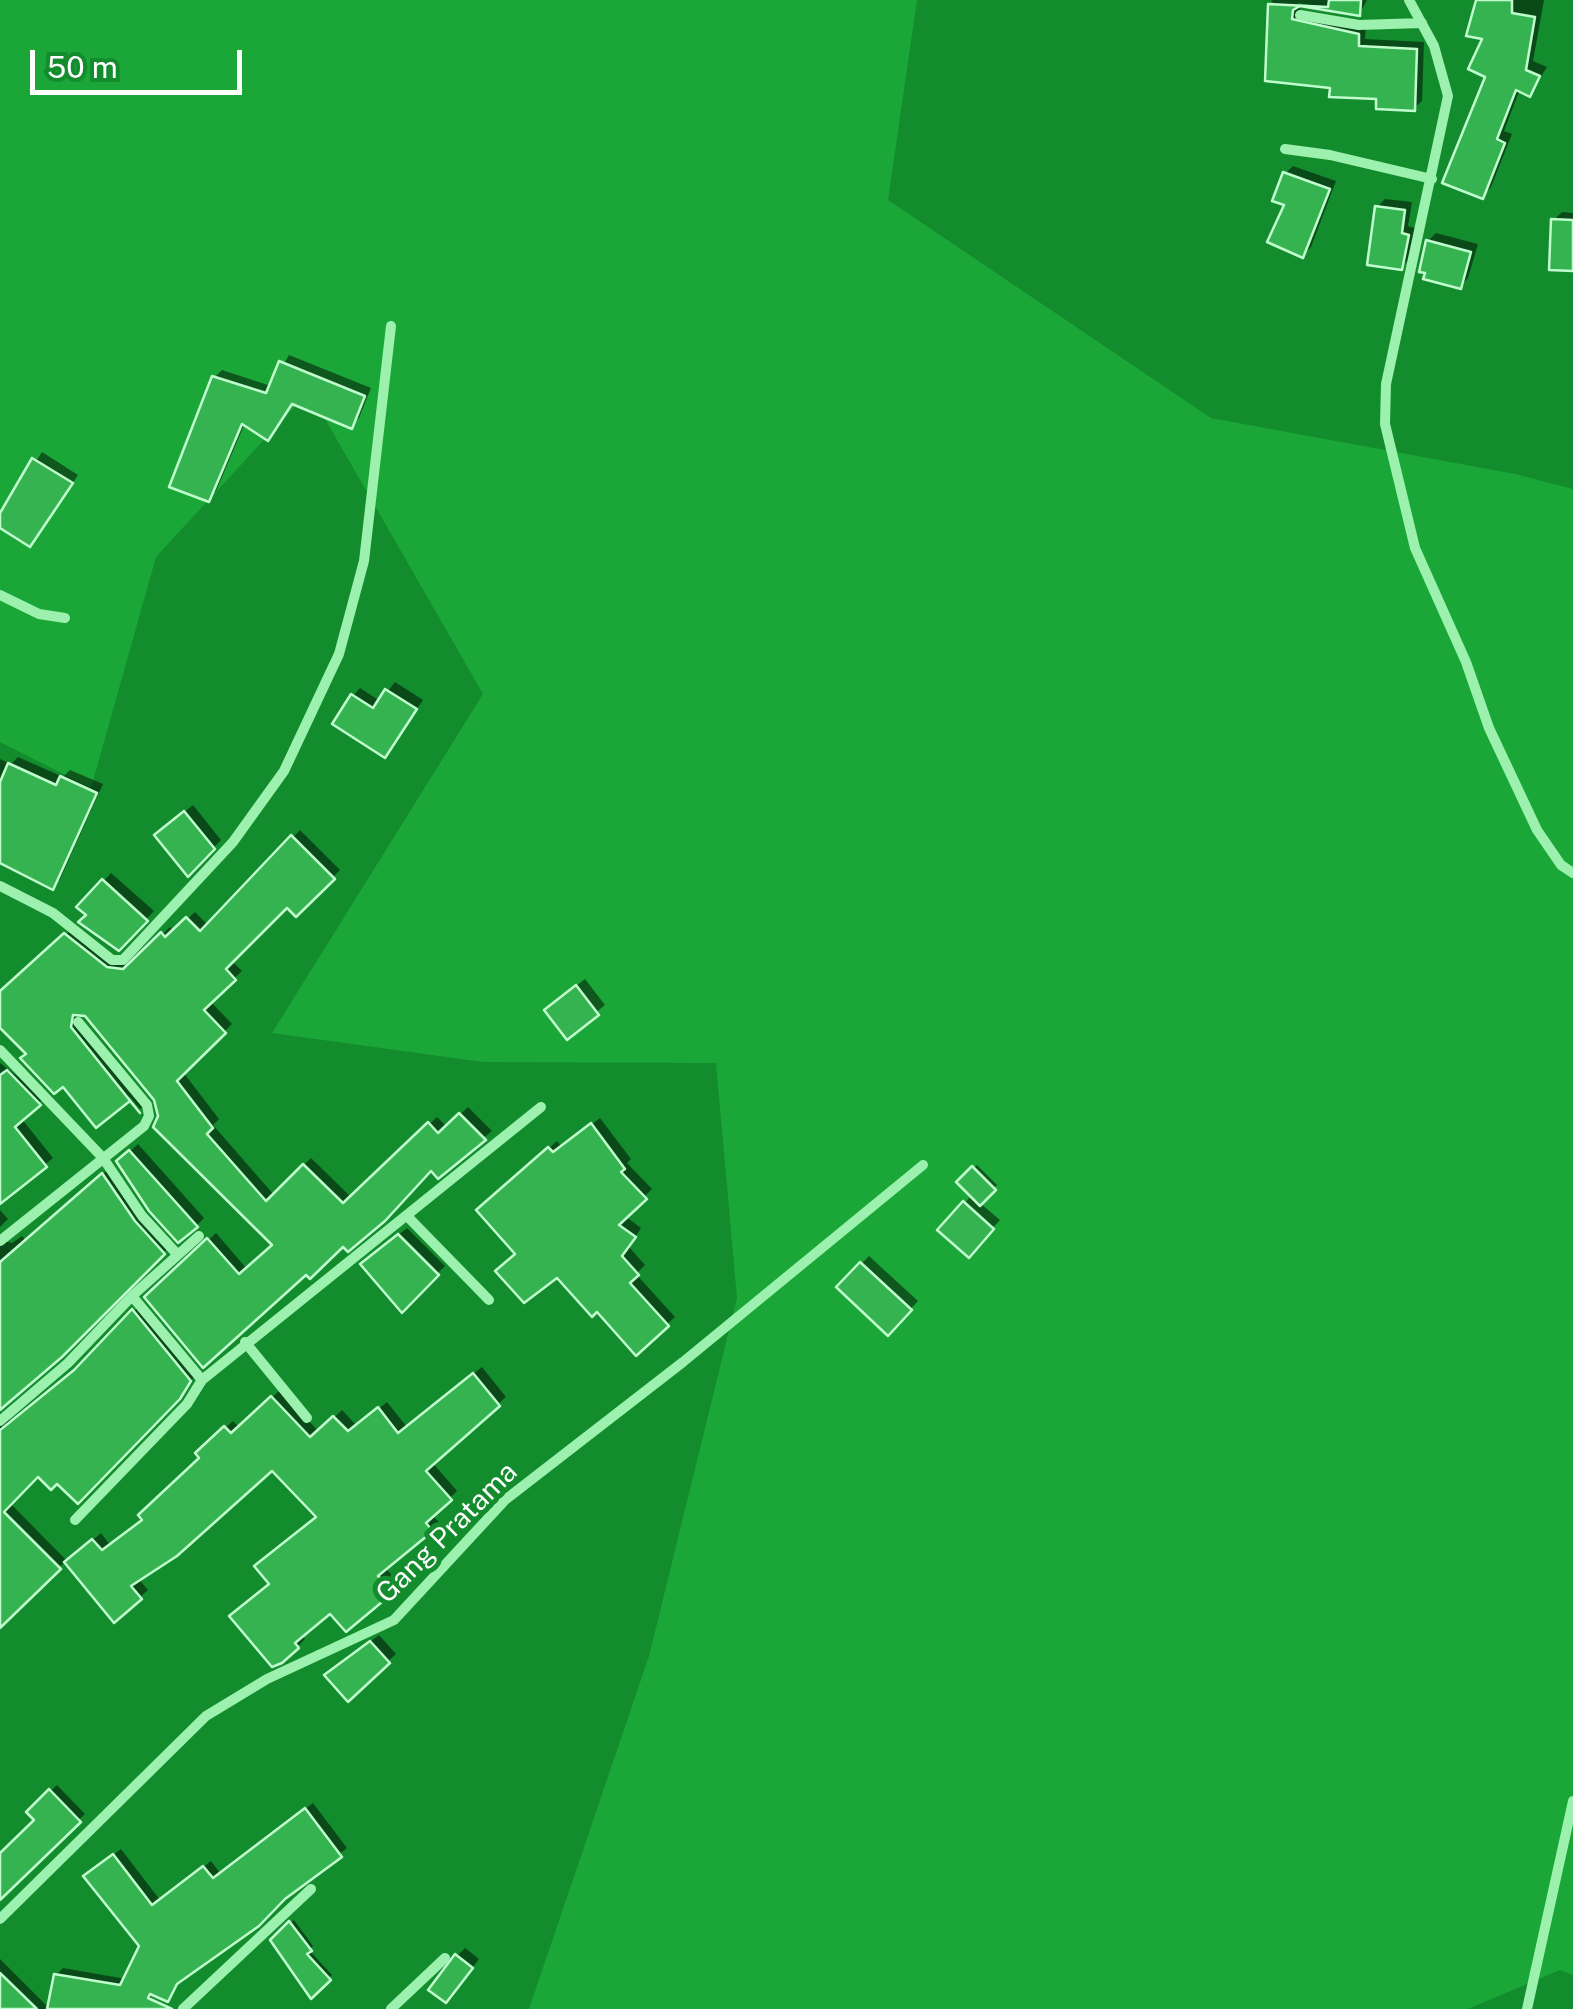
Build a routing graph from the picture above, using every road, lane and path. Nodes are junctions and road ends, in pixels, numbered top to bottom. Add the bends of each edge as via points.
1 (1409, 0) edge
2 (1300, 15) dead end
3 (1422, 23) junction
4 (1285, 149) dead end
5 (1432, 179) junction
6 (390, 326) dead end
7 (0, 596) edge
8 (66, 618) dead end
9 (1573, 873) edge
10 (0, 886) edge
11 (78, 1022) dead end
12 (0, 1050) edge
13 (541, 1106) dead end
14 (103, 1158) junction
15 (923, 1165) dead end
16 (408, 1217) junction
17 (200, 1236) dead end
18 (0, 1241) edge
19 (177, 1254) junction
20 (132, 1296) junction
21 (490, 1300) dead end
22 (245, 1342) junction
23 (202, 1380) junction
24 (307, 1418) dead end
25 (0, 1421) edge
26 (75, 1520) dead end
27 (1573, 1801) edge
28 (311, 1889) dead end
29 (0, 1919) edge
30 (445, 1958) dead end
31 (183, 2009) edge
32 (392, 2009) edge
33 (1527, 2009) edge

1 - 3 street
2 - 3 street via 1359,24
3 - 5 street via 1448,96
4 - 5 street
5 - 9 street via 1386,384 1385,424 1416,548 1489,728 1537,830
6 - 10 street via 364,561 339,654 284,771 234,842 123,960 112,960 53,913
7 - 8 street via 38,614
11 - 14 street via 147,1105 144,1126
12 - 14 street
13 - 16 street
14 - 18 street
14 - 19 street
15 - 29 street, Gang Pratama via 505,1500 394,1620 266,1678 206,1716
16 - 21 street
16 - 22 street
17 - 19 street
19 - 20 street
20 - 23 street
20 - 25 street
22 - 23 street
22 - 24 street
23 - 26 street via 187,1404
27 - 33 street
28 - 31 street
30 - 32 street

